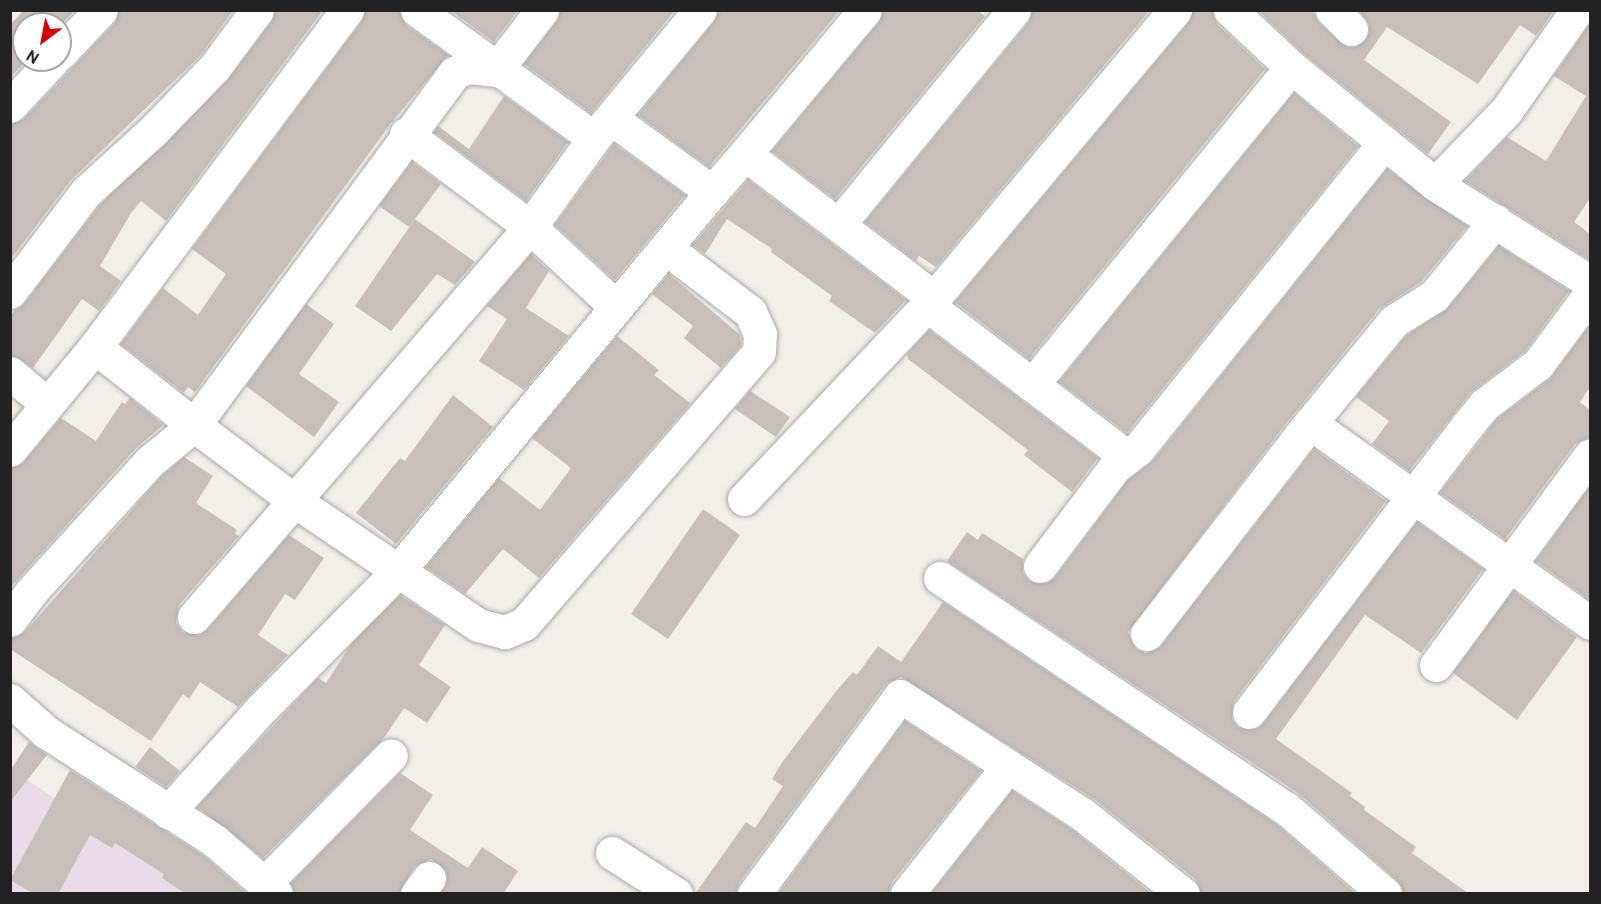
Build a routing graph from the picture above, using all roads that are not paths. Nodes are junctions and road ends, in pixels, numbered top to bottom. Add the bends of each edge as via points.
1 (101, 10) edge
2 (257, 10) edge
3 (347, 10) edge
4 (417, 10) edge
5 (542, 10) edge
6 (700, 10) edge
7 (865, 10) edge
8 (1014, 10) edge
9 (1176, 10) edge
10 (1230, 10) edge
11 (1577, 10) edge
12 (72, 40) edge
13 (1291, 67) junction
14 (496, 70) junction
15 (42, 72) edge
16 (10, 106) edge
17 (603, 129) junction
18 (406, 134) junction
19 (1384, 143) junction
20 (745, 154) junction
21 (1435, 184) junction
22 (712, 192) junction
23 (1495, 221) junction
24 (839, 224) junction
25 (530, 227) junction
26 (666, 248) junction
27 (1590, 282) edge
28 (10, 292) edge
29 (1590, 294) edge
30 (931, 302) junction
31 (616, 307) junction
32 (95, 347) junction
33 (10, 373) edge
34 (1032, 385) junction
35 (45, 403) junction
36 (1310, 423) junction
37 (194, 425) junction
38 (10, 450) edge
39 (1590, 455) edge
40 (1127, 457) junction
41 (1413, 497) junction
42 (744, 499) dead end
43 (295, 501) junction
44 (1508, 564) junction
45 (1040, 566) dead end
46 (399, 570) junction
47 (940, 578) dead end
48 (194, 617) dead end
49 (10, 620) edge
50 (1590, 623) edge
51 (1147, 634) dead end
52 (1436, 665) dead end
53 (10, 700) edge
54 (1249, 712) dead end
55 (391, 755) dead end
56 (1008, 766) junction
57 (168, 812) junction
58 (612, 854) dead end
59 (269, 889) edge
60 (914, 891) edge
61 (676, 894) edge
62 (754, 894) edge
63 (1183, 894) edge
64 (1385, 894) edge

1 - 12 street
2 - 28 street via 214,68 86,192
3 - 32 street
4 - 14 street
5 - 14 street
6 - 17 street
7 - 20 street
8 - 24 street
9 - 30 street
10 - 13 street
11 - 21 street via 1506,111
13 - 19 street
13 - 34 street
14 - 17 street
14 - 18 street via 468,67 454,74
15 - 16 street
17 - 22 street
17 - 25 street
18 - 25 street
18 - 37 street
19 - 21 street
19 - 40 street via 1138,449
20 - 22 street
20 - 24 street
21 - 23 street
22 - 26 street
23 - 27 street
23 - 36 street via 1434,296 1394,321
24 - 30 street
25 - 31 street
25 - 43 street
26 - 31 street
26 - 46 street via 750,312 760,334 759,352 752,363 524,624 506,632 489,630
29 - 41 street via 1538,364 1484,405
30 - 34 street
30 - 42 street
31 - 46 street
32 - 35 street
32 - 37 street
33 - 35 street
34 - 40 street
35 - 38 street
36 - 41 street
36 - 51 street
37 - 43 street
37 - 49 street via 149,462
39 - 44 street
40 - 45 street via 1115,467
41 - 44 street
41 - 54 street
43 - 46 street
43 - 48 street
44 - 50 street
44 - 52 street
46 - 57 street via 262,708
47 - 64 street via 1287,809
53 - 57 street via 46,732
55 - 59 street
56 - 60 street
56 - 62 street via 900,696
56 - 63 street via 1082,814
57 - 59 street via 215,841
58 - 61 street

